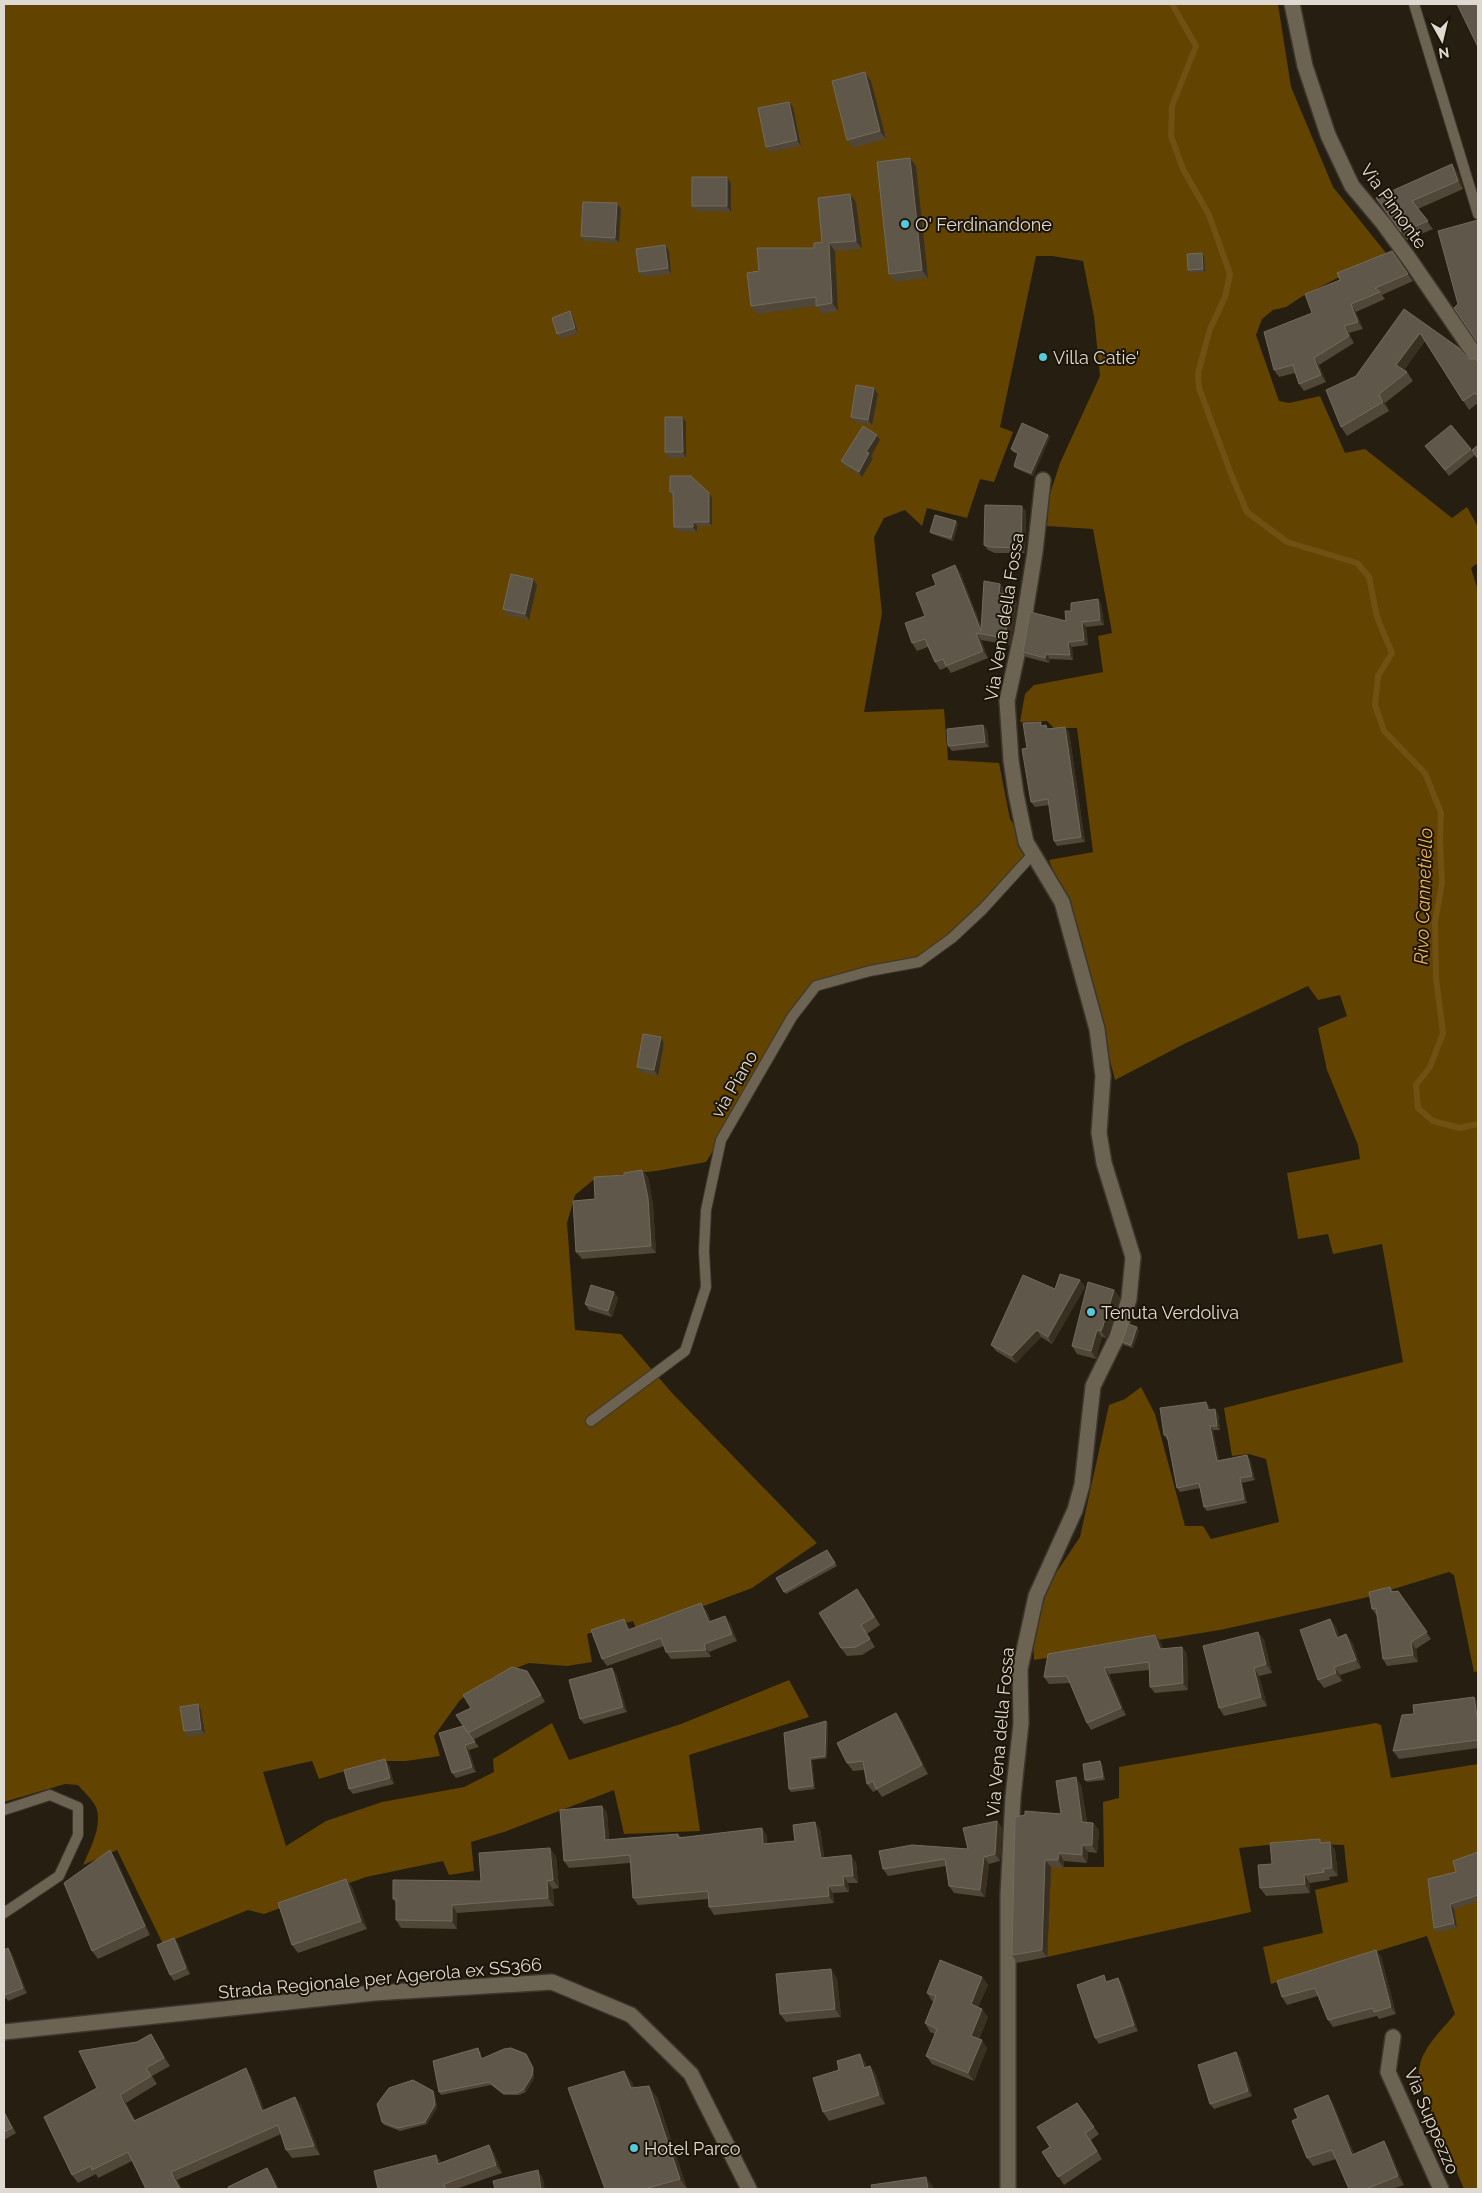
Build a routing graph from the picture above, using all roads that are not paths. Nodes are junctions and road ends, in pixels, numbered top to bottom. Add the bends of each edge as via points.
1 (1292, 4) edge
2 (1414, 4) edge
3 (1478, 214) edge
4 (1478, 359) edge
5 (1043, 480) dead end
6 (1033, 854) junction
7 (591, 1421) dead end
8 (4, 1810) edge
9 (4, 1914) edge
10 (4, 2032) edge
11 (1393, 2037) dead end
12 (749, 2189) edge
13 (1008, 2189) edge
14 (1441, 2189) edge

1 - 4 street, Via Pimonte via 1305,66 1328,135 1352,186 1394,237
2 - 3 lane
5 - 6 street, Via Vena della Fossa via 1022,632 1006,701 1016,794 1026,842
6 - 7 lane, via Piano via 983,909 952,938 919,962 816,986 792,1017 721,1140 706,1210 706,1287 685,1351
6 - 13 street, Via Vena della Fossa via 1062,902 1097,1030 1103,1076 1099,1133 1104,1163 1133,1256 1129,1299 1117,1336 1093,1386 1082,1485 1075,1510 1036,1596 1020,1669 1021,1723 1008,1895
8 - 9 lane via 50,1795 78,1807 78,1835 59,1876
10 - 12 street, Strada Regionale per Agerola ex SS366 via 374,1993 552,1982 631,2015 691,2074
11 - 14 street, Via Suppezzo via 1388,2072

